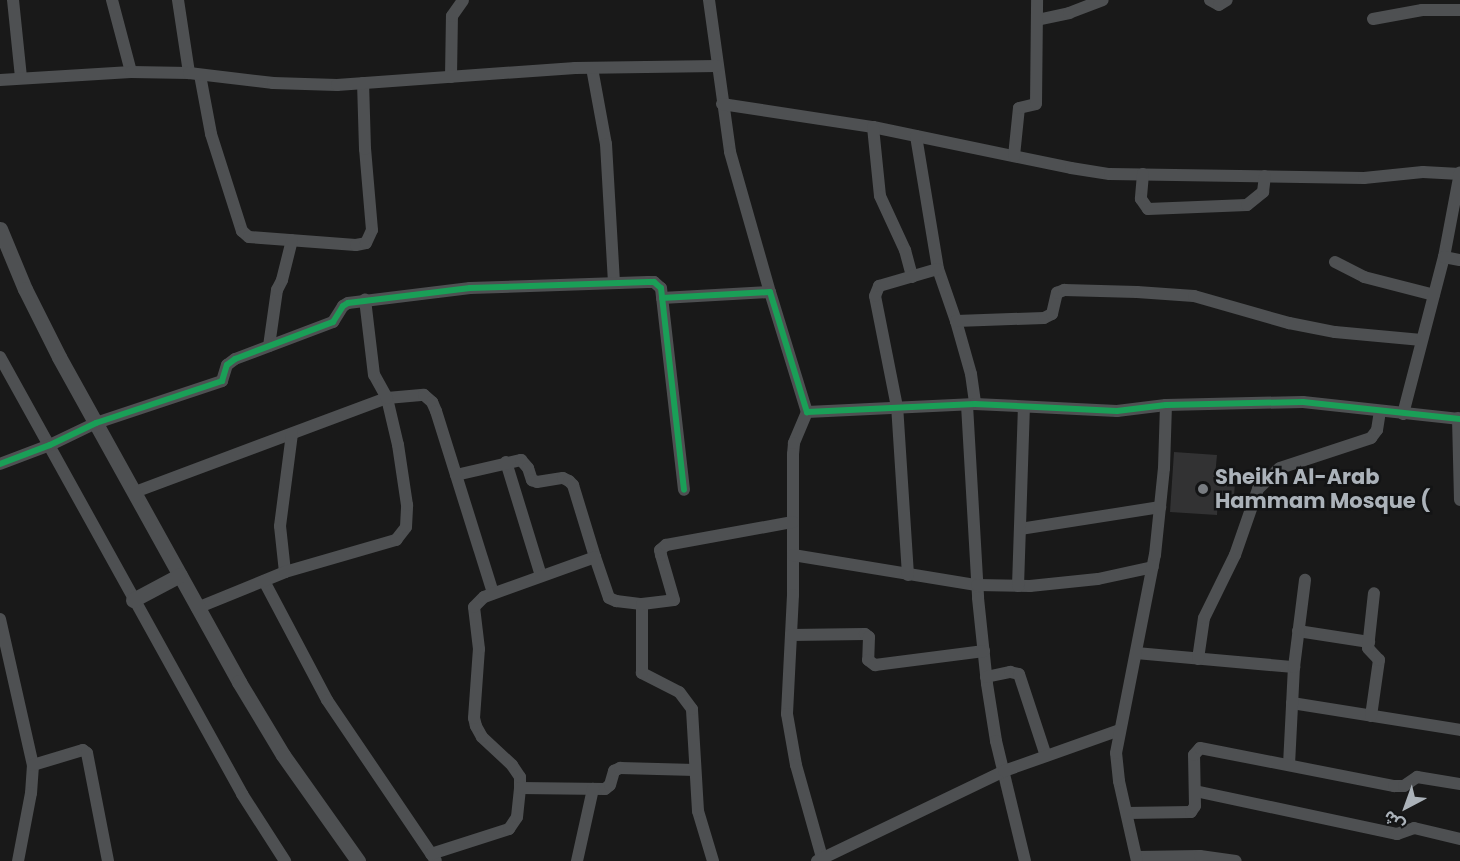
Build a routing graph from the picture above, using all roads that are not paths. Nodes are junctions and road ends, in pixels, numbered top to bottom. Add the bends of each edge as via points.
1 (13, 0) edge
2 (21, 0) edge
3 (112, 0) edge
4 (178, 0) edge
5 (463, 0) edge
6 (709, 0) edge
7 (1038, 0) edge
8 (1069, 0) edge
9 (1103, 0) edge
10 (1210, 0) edge
11 (1227, 0) edge
12 (1460, 10) edge
13 (1069, 13) junction
14 (17, 16) junction
15 (1373, 19) dead end
16 (1037, 20) junction
17 (717, 66) junction
18 (592, 68) junction
19 (131, 72) junction
20 (195, 74) junction
21 (451, 77) junction
22 (21, 78) junction
23 (0, 80) edge
24 (363, 83) junction
25 (722, 104) junction
26 (873, 127) junction
27 (916, 136) junction
28 (1014, 156) junction
29 (1460, 173) edge
30 (1143, 174) junction
31 (1265, 176) junction
32 (0, 229) edge
33 (292, 240) junction
34 (1444, 257) junction
35 (1460, 260) edge
36 (1335, 262) dead end
37 (938, 269) junction
38 (912, 277) junction
39 (614, 283) junction
40 (770, 292) junction
41 (1434, 295) junction
42 (662, 298) junction
43 (365, 300) junction
44 (957, 321) junction
45 (1422, 340) junction
46 (269, 346) junction
47 (0, 357) edge
48 (387, 398) junction
49 (971, 405) junction
50 (1166, 405) junction
51 (897, 407) junction
52 (1024, 408) junction
53 (1380, 411) junction
54 (807, 412) junction
55 (1403, 414) junction
56 (1459, 418) edge
57 (96, 423) junction
58 (292, 434) junction
59 (50, 445) junction
60 (506, 462) junction
61 (0, 464) edge
62 (456, 475) junction
63 (684, 490) dead end
64 (135, 492) junction
65 (1460, 500) edge
66 (1160, 507) junction
67 (793, 522) junction
68 (1020, 529) junction
69 (793, 555) junction
70 (595, 557) junction
71 (1152, 567) junction
72 (285, 572) junction
73 (180, 575) junction
74 (908, 575) junction
75 (541, 576) junction
76 (264, 580) junction
77 (1305, 580) dead end
78 (977, 585) junction
79 (1018, 586) junction
80 (1374, 592) dead end
81 (493, 593) junction
82 (133, 600) junction
83 (642, 604) junction
84 (197, 608) junction
85 (0, 619) edge
86 (1298, 631) junction
87 (791, 635) junction
88 (1369, 642) junction
89 (984, 651) junction
90 (1136, 653) junction
91 (1198, 659) junction
92 (1293, 667) junction
93 (986, 677) junction
94 (1292, 704) junction
95 (1371, 716) junction
96 (1119, 730) junction
97 (1460, 730) edge
98 (1046, 756) junction
99 (33, 765) junction
100 (1289, 765) junction
101 (695, 770) junction
102 (1004, 771) junction
103 (1460, 784) edge
104 (520, 788) junction
105 (593, 789) junction
106 (1195, 791) junction
107 (1127, 813) junction
108 (1460, 838) edge
109 (434, 857) edge
110 (1137, 859) edge
111 (821, 860) edge
112 (18, 861) edge
113 (108, 861) edge
114 (285, 861) edge
115 (357, 861) edge
116 (577, 861) edge
117 (713, 861) edge
118 (1025, 861) edge
119 (1236, 861) edge

1 - 14 street
2 - 14 street
3 - 19 street
4 - 20 street
5 - 21 street via 452,16
6 - 17 street
7 - 16 street
8 - 13 street
9 - 13 street
10 - 11 street via 1219,5
12 - 15 street via 1422,10
13 - 16 street
14 - 22 street
16 - 28 street via 1036,104 1019,108
17 - 18 street
17 - 25 street
18 - 21 street
18 - 39 street via 606,144
19 - 20 street
19 - 22 street
20 - 24 street via 308,85
20 - 33 street via 242,231 249,237
21 - 24 street
22 - 23 street
24 - 33 street via 372,230 369,240 356,245
25 - 26 street
25 - 40 street via 730,152
26 - 27 street
26 - 38 street via 880,196 905,250
27 - 28 street
27 - 37 street
28 - 30 street via 1110,174
29 - 31 street via 1364,178
29 - 34 street
30 - 31 street
30 - 31 street via 1141,199 1148,210 1247,205 1263,192
32 - 57 street via 25,289
33 - 46 street via 277,290
34 - 35 street
34 - 41 street
36 - 41 street via 1364,277
37 - 38 street
37 - 44 street
38 - 51 street via 879,286 874,296
39 - 42 street via 654,282 661,288
39 - 43 street via 470,288
40 - 42 street
40 - 54 street
41 - 45 street
42 - 63 street
43 - 46 street via 343,306 333,322
43 - 48 street via 374,375
44 - 45 street via 1044,318 1052,314 1057,293 1064,290 1137,292 1194,296 1335,332
44 - 49 street via 972,374
45 - 55 street
46 - 57 street via 235,359 227,366 222,381
47 - 59 street
48 - 58 street
48 - 62 street via 428,396
48 - 72 street via 407,505 406,527 396,540
49 - 51 street
49 - 52 street
49 - 78 street
50 - 52 street via 1117,411
50 - 53 street via 1303,402
50 - 66 street
51 - 54 street
51 - 74 street
52 - 68 street
53 - 55 street
53 - 91 street via 1377,430 1371,438 1280,468 1258,489 1235,555 1204,618
54 - 67 street via 794,443
55 - 56 street
56 - 65 street
57 - 59 street
57 - 64 street
58 - 64 street
58 - 72 street via 280,526
59 - 61 street
59 - 82 street
60 - 62 street
60 - 70 street via 521,460 537,482 563,478 573,485
60 - 75 street
62 - 81 street
64 - 73 street
66 - 68 street
66 - 71 street
67 - 69 street
67 - 83 street via 666,545 660,550 674,600
68 - 79 street
69 - 74 street
69 - 87 street
70 - 75 street
70 - 83 street via 609,598
71 - 79 street via 1098,579
71 - 90 street
72 - 76 street
73 - 82 street
73 - 84 street
74 - 78 street
75 - 81 street
76 - 84 street
76 - 109 street via 327,700
77 - 86 street
78 - 79 street
78 - 89 street
80 - 88 street
81 - 104 street via 472,611 479,649 474,718 482,737 520,777
82 - 114 street via 242,794
83 - 101 street via 642,673 679,692 692,708
84 - 115 street via 283,755
85 - 99 street
86 - 88 street
86 - 92 street
87 - 89 street via 865,634 869,637 868,660 875,665
87 - 111 street via 787,714
88 - 95 street via 1369,651 1379,660
89 - 93 street
90 - 91 street
90 - 96 street
91 - 92 street
92 - 94 street
93 - 98 street via 1019,674
93 - 102 street
94 - 95 street
94 - 100 street
95 - 97 street
96 - 98 street
96 - 107 street via 1116,753
98 - 102 street
99 - 112 street
99 - 113 street via 83,750 87,753
100 - 103 street via 1400,787 1418,777
100 - 106 street via 1200,748 1194,755
101 - 105 street via 620,768 614,771 605,789
101 - 117 street via 698,811
102 - 111 street
102 - 118 street
104 - 105 street
104 - 109 street via 518,817 509,829
105 - 116 street
106 - 107 street via 1191,812
106 - 108 street via 1397,834 1414,828
107 - 110 street
110 - 119 street via 1200,856

